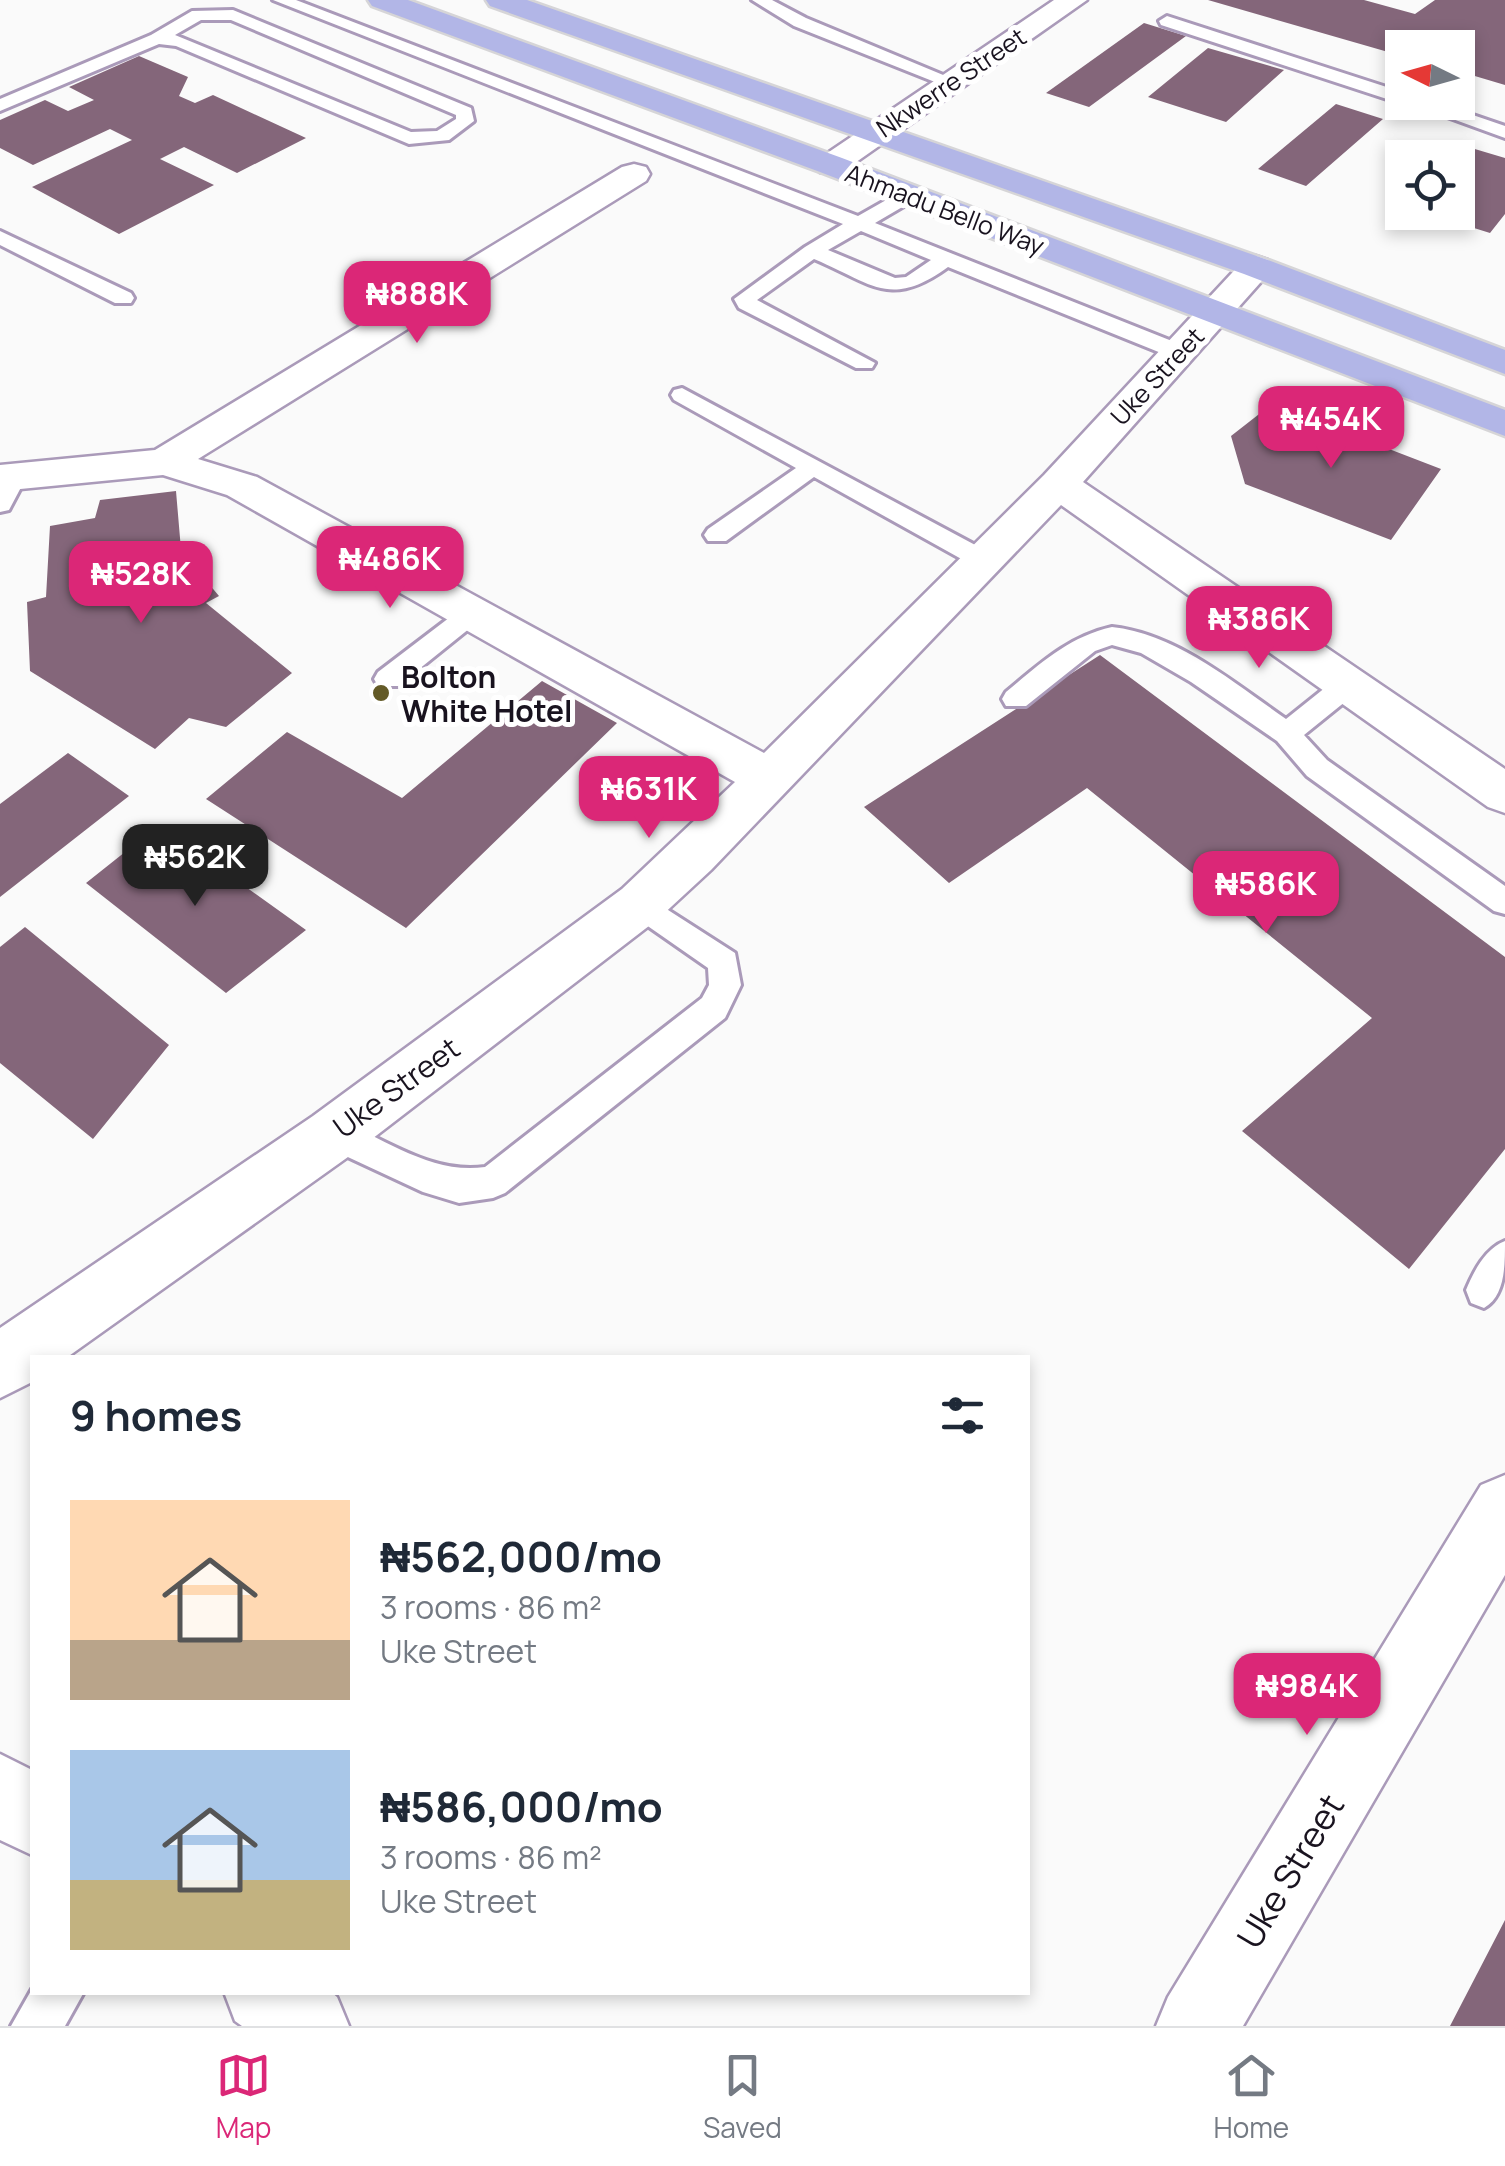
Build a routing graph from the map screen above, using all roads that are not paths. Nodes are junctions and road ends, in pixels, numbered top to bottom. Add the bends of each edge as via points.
1 (281, 0) edge
2 (382, 0) edge
3 (500, 0) edge
4 (760, 0) edge
5 (1073, 0) edge
6 (1168, 21) dead end
7 (157, 39) junction
8 (304, 45) junction
9 (248, 71) junction
10 (952, 82) junction
11 (1385, 92) edge
12 (0, 106) edge
13 (1469, 120) edge
14 (877, 132) junction
15 (1505, 132) edge
16 (830, 165) junction
17 (634, 174) dead end
18 (909, 195) junction
19 (858, 226) junction
20 (0, 236) edge
21 (812, 252) junction
22 (945, 259) junction
23 (1256, 267) junction
24 (123, 298) dead end
25 (1216, 312) junction
26 (1178, 352) junction
27 (1505, 362) edge
28 (864, 363) dead end
29 (682, 395) dead end
30 (1505, 424) edge
31 (165, 462) junction
32 (813, 467) junction
33 (1058, 484) junction
34 (5, 486) edge
35 (717, 535) dead end
36 (983, 560) junction
37 (471, 614) junction
38 (388, 679) dead end
39 (1346, 686) junction
40 (1016, 699) dead end
41 (1287, 734) junction
42 (768, 778) junction
43 (1505, 794) edge
44 (1505, 902) edge
45 (640, 904) junction
46 (334, 1134) junction
47 (1505, 1258) edge
48 (1484, 1290) dead end
49 (0, 1366) edge
50 (1505, 1509) edge
51 (58, 1995) edge
52 (268, 1995) edge
53 (35, 2026) edge
54 (308, 2026) edge
55 (1197, 2026) edge

1 - 19 lane
2 - 16 main road, Ahmadu Bello Way
3 - 14 main road, Ahmadu Bello Way
4 - 10 lane
5 - 10 street, Nkwerre Street
6 - 11 lane
7 - 8 lane via 198,15 217,13
7 - 9 lane
7 - 12 lane
8 - 9 lane
8 - 9 lane via 465,112 465,122 442,136 409,138
10 - 14 street, Nkwerre Street
13 - 15 lane
14 - 16 street, Nkwerre Street
14 - 23 main road, Ahmadu Bello Way
16 - 18 main road, Ahmadu Bello Way
17 - 31 street
18 - 19 lane
18 - 25 main road, Ahmadu Bello Way
19 - 21 lane
19 - 22 lane
20 - 24 lane
21 - 22 lane via 892,285 912,283
21 - 28 lane via 755,289 747,304
22 - 26 lane
23 - 25 street, Uke Street
23 - 27 main road, Ahmadu Bello Way
25 - 26 street, Uke Street
25 - 30 main road, Ahmadu Bello Way
26 - 33 street, Uke Street
29 - 32 lane
31 - 34 street
31 - 37 street via 242,486
32 - 35 lane
32 - 36 lane
33 - 36 street, Uke Street
33 - 39 street
36 - 42 street, Uke Street
37 - 38 lane
37 - 42 street
39 - 41 lane
39 - 43 street
40 - 41 lane via 1081,646 1116,634 1172,656
41 - 44 lane via 1317,768
42 - 45 street, Uke Street
45 - 46 street, Uke Street
45 - 46 lane via 724,962 726,986 714,1008 493,1182 459,1187 422,1176
46 - 49 street, Uke Street
47 - 48 lane
50 - 55 street, Uke Street
51 - 53 lane
52 - 54 street

